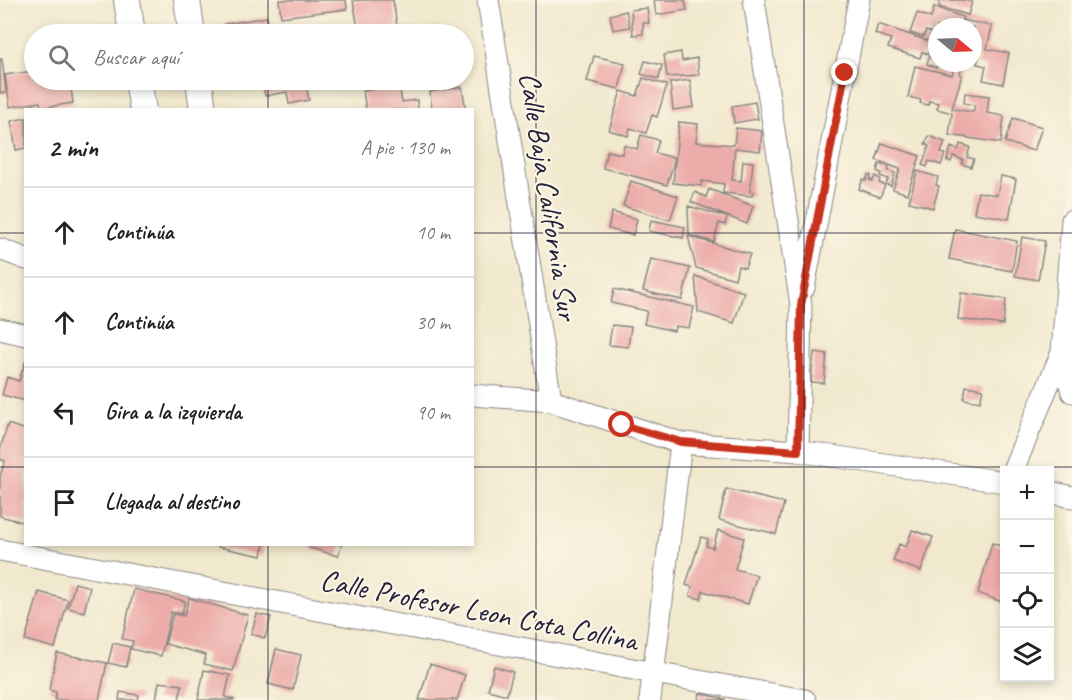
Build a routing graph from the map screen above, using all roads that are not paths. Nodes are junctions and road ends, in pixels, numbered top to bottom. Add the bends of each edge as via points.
1 (127, 0) edge
2 (187, 0) edge
3 (488, 0) edge
4 (754, 0) edge
5 (859, 0) edge
6 (131, 24) edge
7 (191, 24) edge
8 (140, 90) edge
9 (200, 90) edge
10 (143, 108) edge
11 (203, 108) edge
12 (1072, 220) edge
13 (0, 249) edge
14 (24, 258) edge
15 (801, 305) junction
16 (0, 329) edge
17 (24, 335) edge
18 (1062, 352) junction
19 (1072, 392) edge
20 (474, 395) edge
21 (551, 402) junction
22 (681, 442) junction
23 (798, 451) junction
24 (1015, 466) edge
25 (1000, 481) edge
26 (1054, 493) edge
27 (1072, 497) edge
28 (0, 550) edge
29 (654, 673) junction
30 (650, 700) edge
31 (805, 700) edge

1 - 6 street
2 - 7 street
3 - 21 street, Calle Baja California Sur
4 - 15 street
5 - 15 street
8 - 10 street
9 - 11 street
12 - 18 street
13 - 14 street
15 - 23 street
16 - 17 street
18 - 19 street
18 - 24 street
20 - 21 street
21 - 22 street
22 - 23 street
22 - 29 street
23 - 25 street
26 - 27 street
28 - 29 street, Calle Profesor Leon Cota Collina
29 - 30 street
29 - 31 street, Calle Profesor Leon Cota Collina

